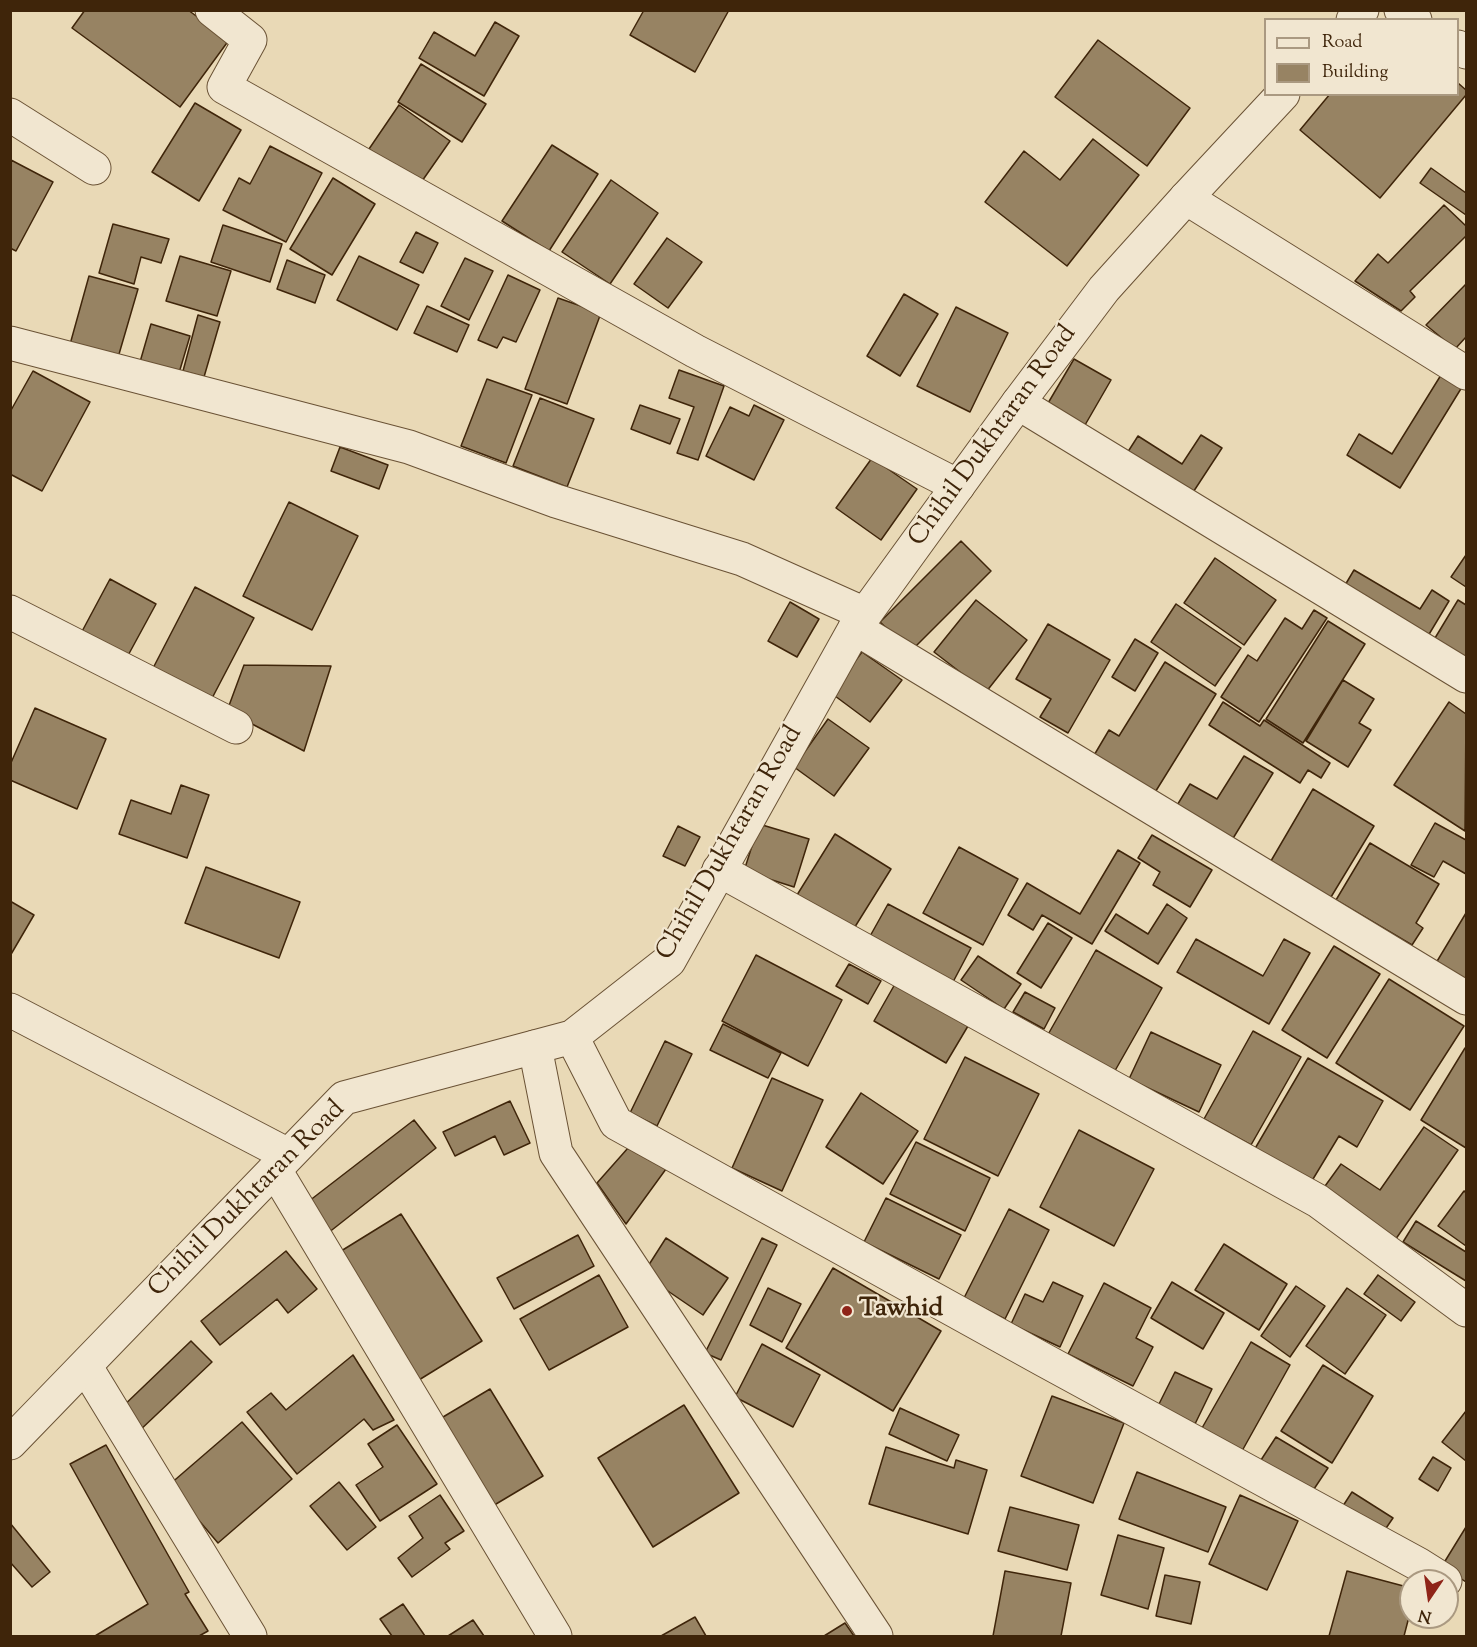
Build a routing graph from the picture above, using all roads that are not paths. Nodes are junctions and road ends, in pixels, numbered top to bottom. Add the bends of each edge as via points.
1 (212, 10) edge
2 (1281, 96) edge
3 (10, 115) edge
4 (94, 168) dead end
5 (1186, 198) junction
6 (10, 343) edge
7 (1467, 373) edge
8 (1018, 403) junction
9 (958, 486) junction
10 (10, 612) edge
11 (860, 621) junction
12 (1467, 676) edge
13 (236, 727) dead end
14 (719, 870) junction
15 (1467, 998) edge
16 (10, 1010) edge
17 (572, 1037) junction
18 (535, 1047) junction
19 (282, 1163) junction
20 (1467, 1310) edge
21 (86, 1367) junction
22 (10, 1443) edge
23 (1426, 1569) edge
24 (250, 1636) edge
25 (555, 1636) edge
26 (876, 1636) edge

1 - 9 street via 250,40 224,87 695,351
2 - 5 street, Chihil Dukhtaran Road
3 - 4 street
5 - 7 street
5 - 8 street, Chihil Dukhtaran Road via 1104,289
6 - 11 street via 410,447 556,501 742,559
8 - 9 street, Chihil Dukhtaran Road
8 - 12 street
9 - 11 street, Chihil Dukhtaran Road
10 - 13 street
11 - 14 street, Chihil Dukhtaran Road
11 - 15 street
14 - 17 street, Chihil Dukhtaran Road via 669,961
14 - 20 street via 1318,1201
16 - 19 street
17 - 18 street, Chihil Dukhtaran Road
17 - 23 street via 616,1123
18 - 19 street, Chihil Dukhtaran Road via 344,1098
18 - 26 street via 556,1153
19 - 21 street, Chihil Dukhtaran Road
19 - 25 street
21 - 22 street, Chihil Dukhtaran Road
21 - 24 street

